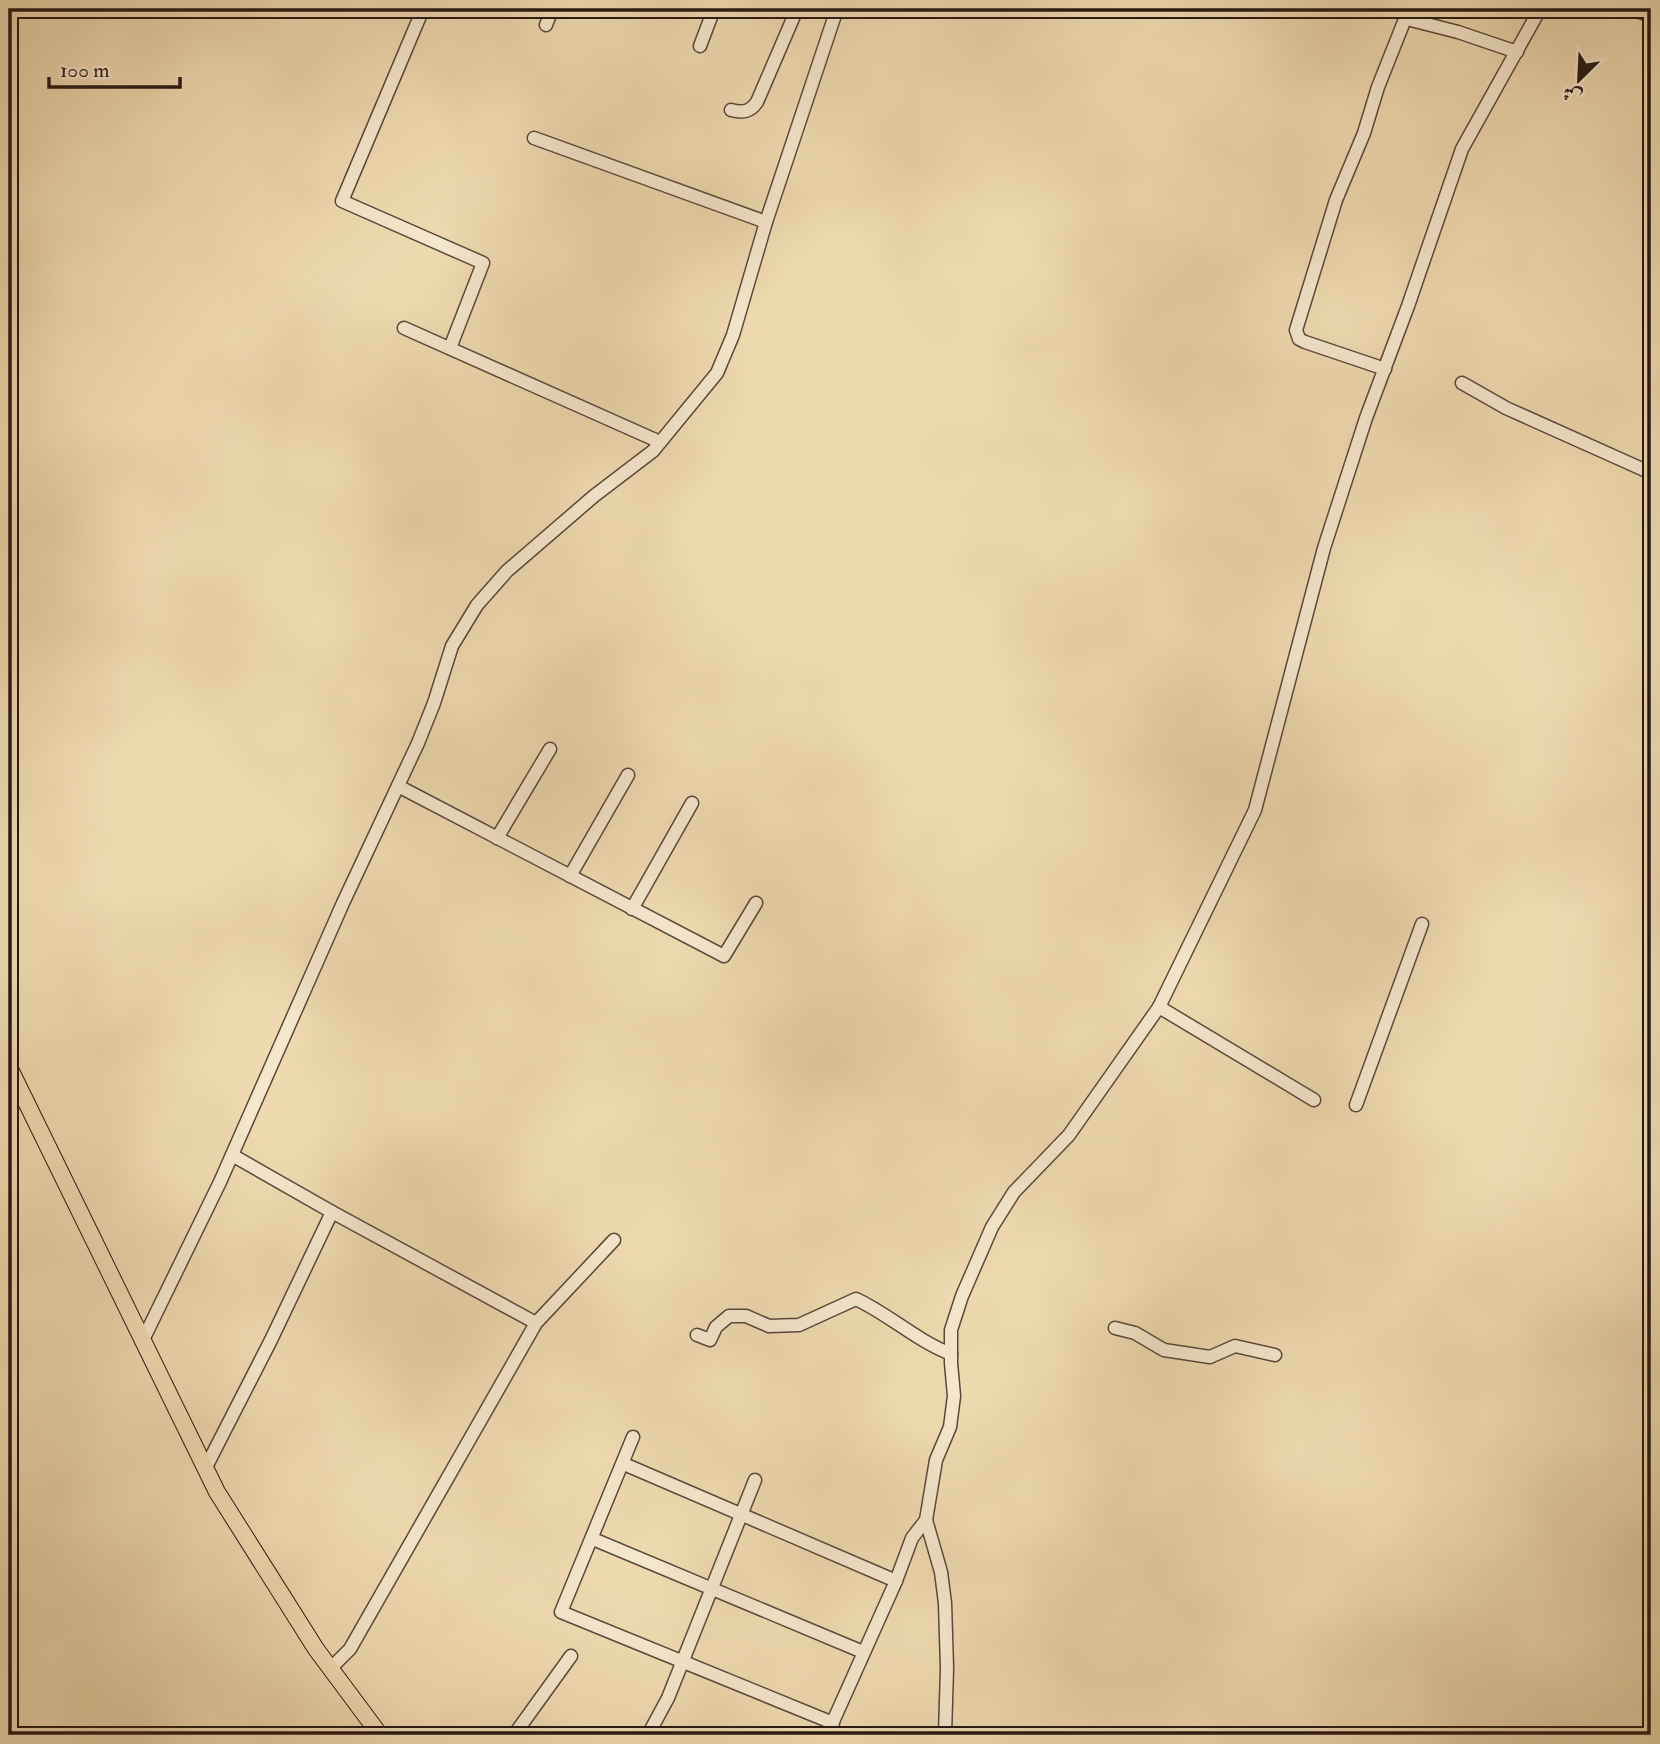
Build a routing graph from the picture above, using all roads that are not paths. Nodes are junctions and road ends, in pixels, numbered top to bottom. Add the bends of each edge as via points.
1 (423, 9) edge
2 (552, 9) edge
3 (714, 9) edge
4 (797, 9) edge
5 (837, 9) edge
6 (1540, 9) edge
7 (1631, 9) edge
8 (1408, 14) edge
9 (1651, 16) edge
10 (546, 24) dead end
11 (700, 46) dead end
12 (1517, 52) junction
13 (731, 110) dead end
14 (534, 138) dead end
15 (766, 222) junction
16 (404, 328) dead end
17 (450, 348) junction
18 (1385, 369) junction
19 (1462, 383) dead end
20 (660, 442) junction
21 (1651, 473) edge
22 (551, 749) dead end
23 (628, 775) dead end
24 (398, 786) junction
25 (692, 803) dead end
26 (497, 838) junction
27 (570, 876) junction
28 (756, 903) dead end
29 (632, 909) junction
30 (1422, 924) dead end
31 (1159, 1007) junction
32 (9, 1067) edge
33 (1314, 1100) dead end
34 (1356, 1105) dead end
35 (232, 1155) junction
36 (332, 1212) junction
37 (614, 1240) dead end
38 (536, 1323) junction
39 (1115, 1328) dead end
40 (697, 1335) dead end
41 (142, 1342) junction
42 (951, 1354) junction
43 (1275, 1355) dead end
44 (633, 1437) dead end
45 (624, 1464) junction
46 (205, 1469) junction
47 (755, 1480) dead end
48 (743, 1515) junction
49 (926, 1520) junction
50 (593, 1539) junction
51 (896, 1581) junction
52 (712, 1590) junction
53 (863, 1652) junction
54 (571, 1656) dead end
55 (681, 1662) junction
56 (330, 1669) junction
57 (830, 1729) edge
58 (380, 1735) edge
59 (514, 1735) edge
60 (648, 1735) edge
61 (945, 1735) edge

1 - 17 street via 342,201 483,263
2 - 10 street
3 - 11 street
4 - 13 street via 757,102 741,113
5 - 15 street
6 - 12 street
7 - 9 street
8 - 12 street
8 - 18 street via 1336,200 1296,330 1298,339
12 - 18 street via 1462,149
14 - 15 street
15 - 20 street via 717,373
16 - 17 street
17 - 20 street
18 - 31 street via 1324,548 1255,810
19 - 21 street via 1506,408
20 - 24 street via 507,570 477,605 452,646 434,703
22 - 26 street
23 - 27 street
24 - 26 street
24 - 35 street
25 - 29 street
26 - 27 street
27 - 29 street
28 - 29 street via 724,957
30 - 34 street
31 - 33 street
31 - 42 street via 1069,1135 1014,1192 992,1227 951,1330
32 - 41 main road
35 - 36 street
35 - 41 street
36 - 38 street
36 - 46 street
37 - 38 street
38 - 56 street via 350,1649
39 - 43 street via 1135,1333 1164,1350 1187,1354 1210,1357 1235,1346
40 - 42 street via 710,1340 729,1316 746,1316 768,1326 799,1325 856,1300
41 - 46 main road
42 - 49 street via 954,1396 950,1427 936,1460
44 - 45 street
45 - 48 street
45 - 50 street
46 - 56 main road
47 - 48 street
48 - 51 street
48 - 52 street
49 - 51 street via 912,1538
49 - 61 street via 945,1603
50 - 52 street
50 - 55 street via 561,1612
51 - 53 street
52 - 53 street
52 - 55 street
53 - 57 street
54 - 59 street
55 - 57 street
55 - 60 street
56 - 58 main road

